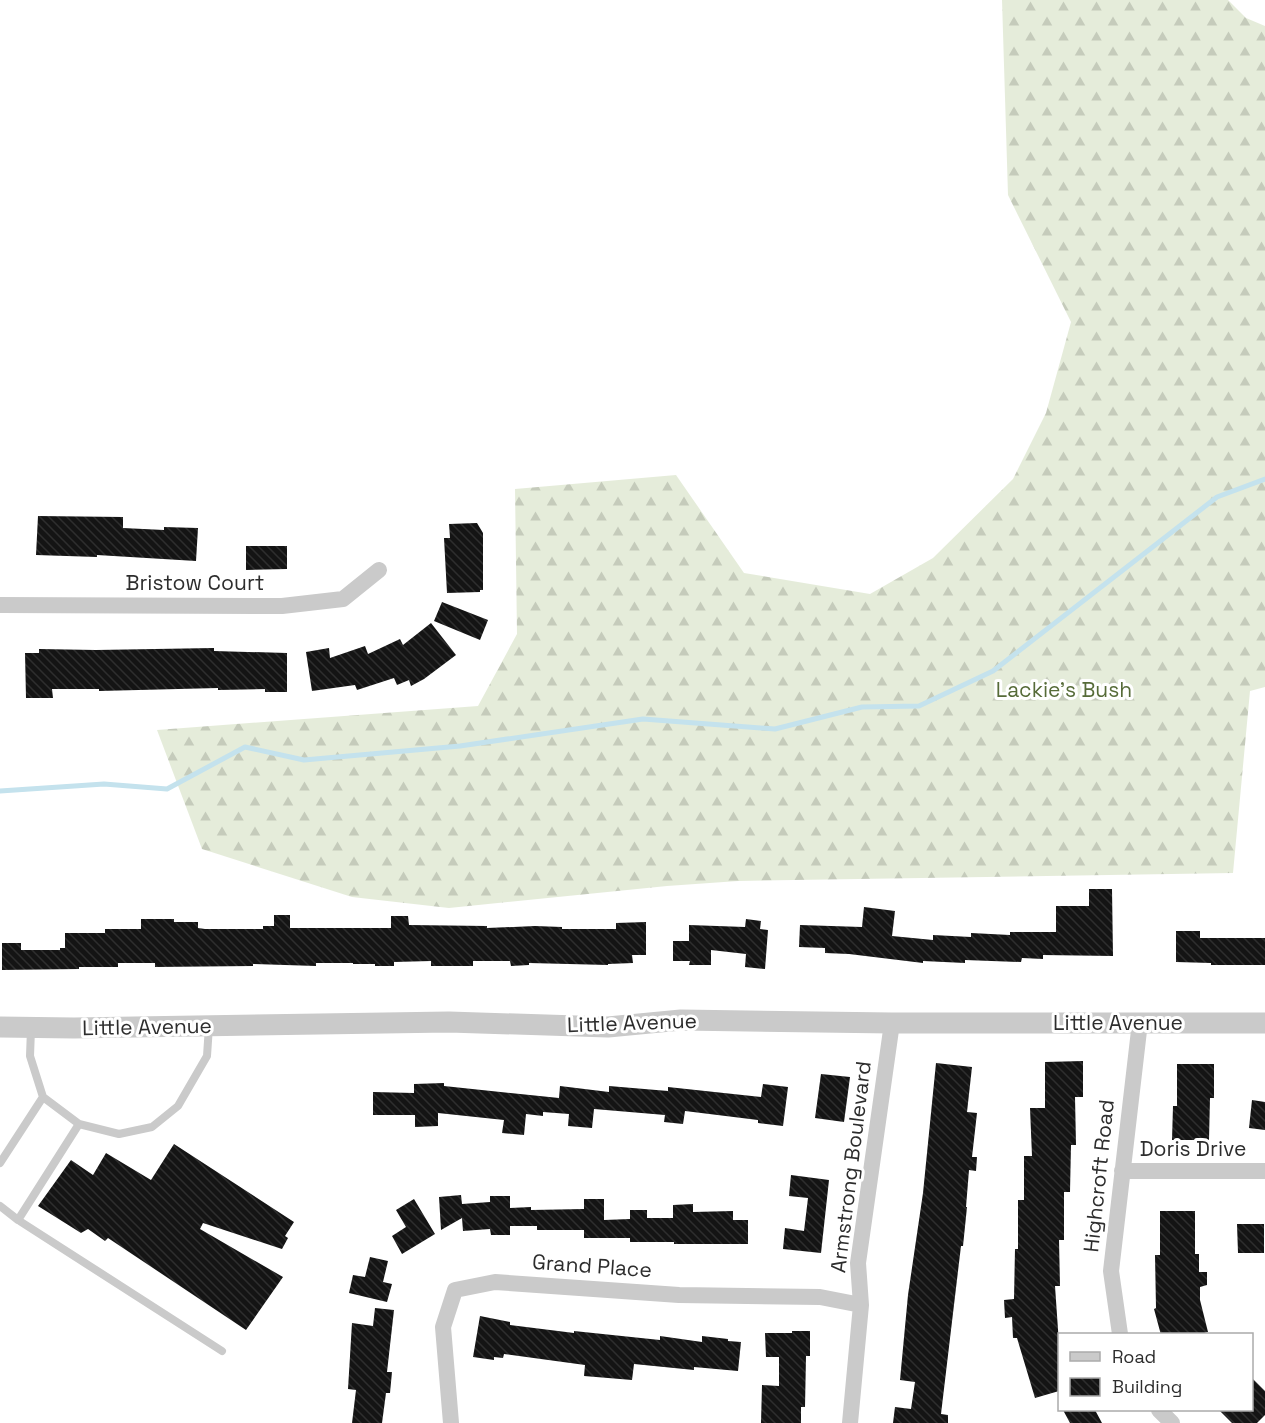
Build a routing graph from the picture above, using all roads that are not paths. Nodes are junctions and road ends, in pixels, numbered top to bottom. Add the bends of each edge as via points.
1 (379, 570) dead end
2 (0, 605) edge
3 (1140, 1022) junction
4 (892, 1023) junction
5 (1265, 1023) edge
6 (209, 1026) junction
7 (0, 1027) edge
8 (31, 1027) junction
9 (43, 1097) junction
10 (79, 1124) junction
11 (0, 1163) edge
12 (1122, 1171) junction
13 (1265, 1171) edge
14 (0, 1206) edge
15 (18, 1220) junction
16 (861, 1305) junction
17 (1120, 1333) edge
18 (222, 1352) dead end
19 (1160, 1411) edge
20 (451, 1423) edge
21 (850, 1423) edge
22 (1172, 1423) edge

1 - 2 street, Bristow Court via 343,599 282,606
3 - 4 street, Little Avenue
3 - 5 street, Little Avenue
3 - 12 street, Highcroft Road
4 - 6 street, Little Avenue via 681,1020 608,1027 449,1022
4 - 16 street, Armstrong Boulevard via 858,1263
6 - 8 street, Little Avenue
6 - 10 lane via 207,1056 196,1077 178,1106 152,1127 118,1134
7 - 8 street, Little Avenue
8 - 9 lane via 30,1056
9 - 10 lane
9 - 11 lane
10 - 15 lane
12 - 13 street, Doris Drive
12 - 17 street, Highcroft Road via 1111,1271
14 - 15 lane
15 - 18 lane
16 - 20 street, Grand Place via 820,1297 679,1295 495,1282 455,1290 443,1327
16 - 21 street, Armstrong Boulevard
19 - 22 street

